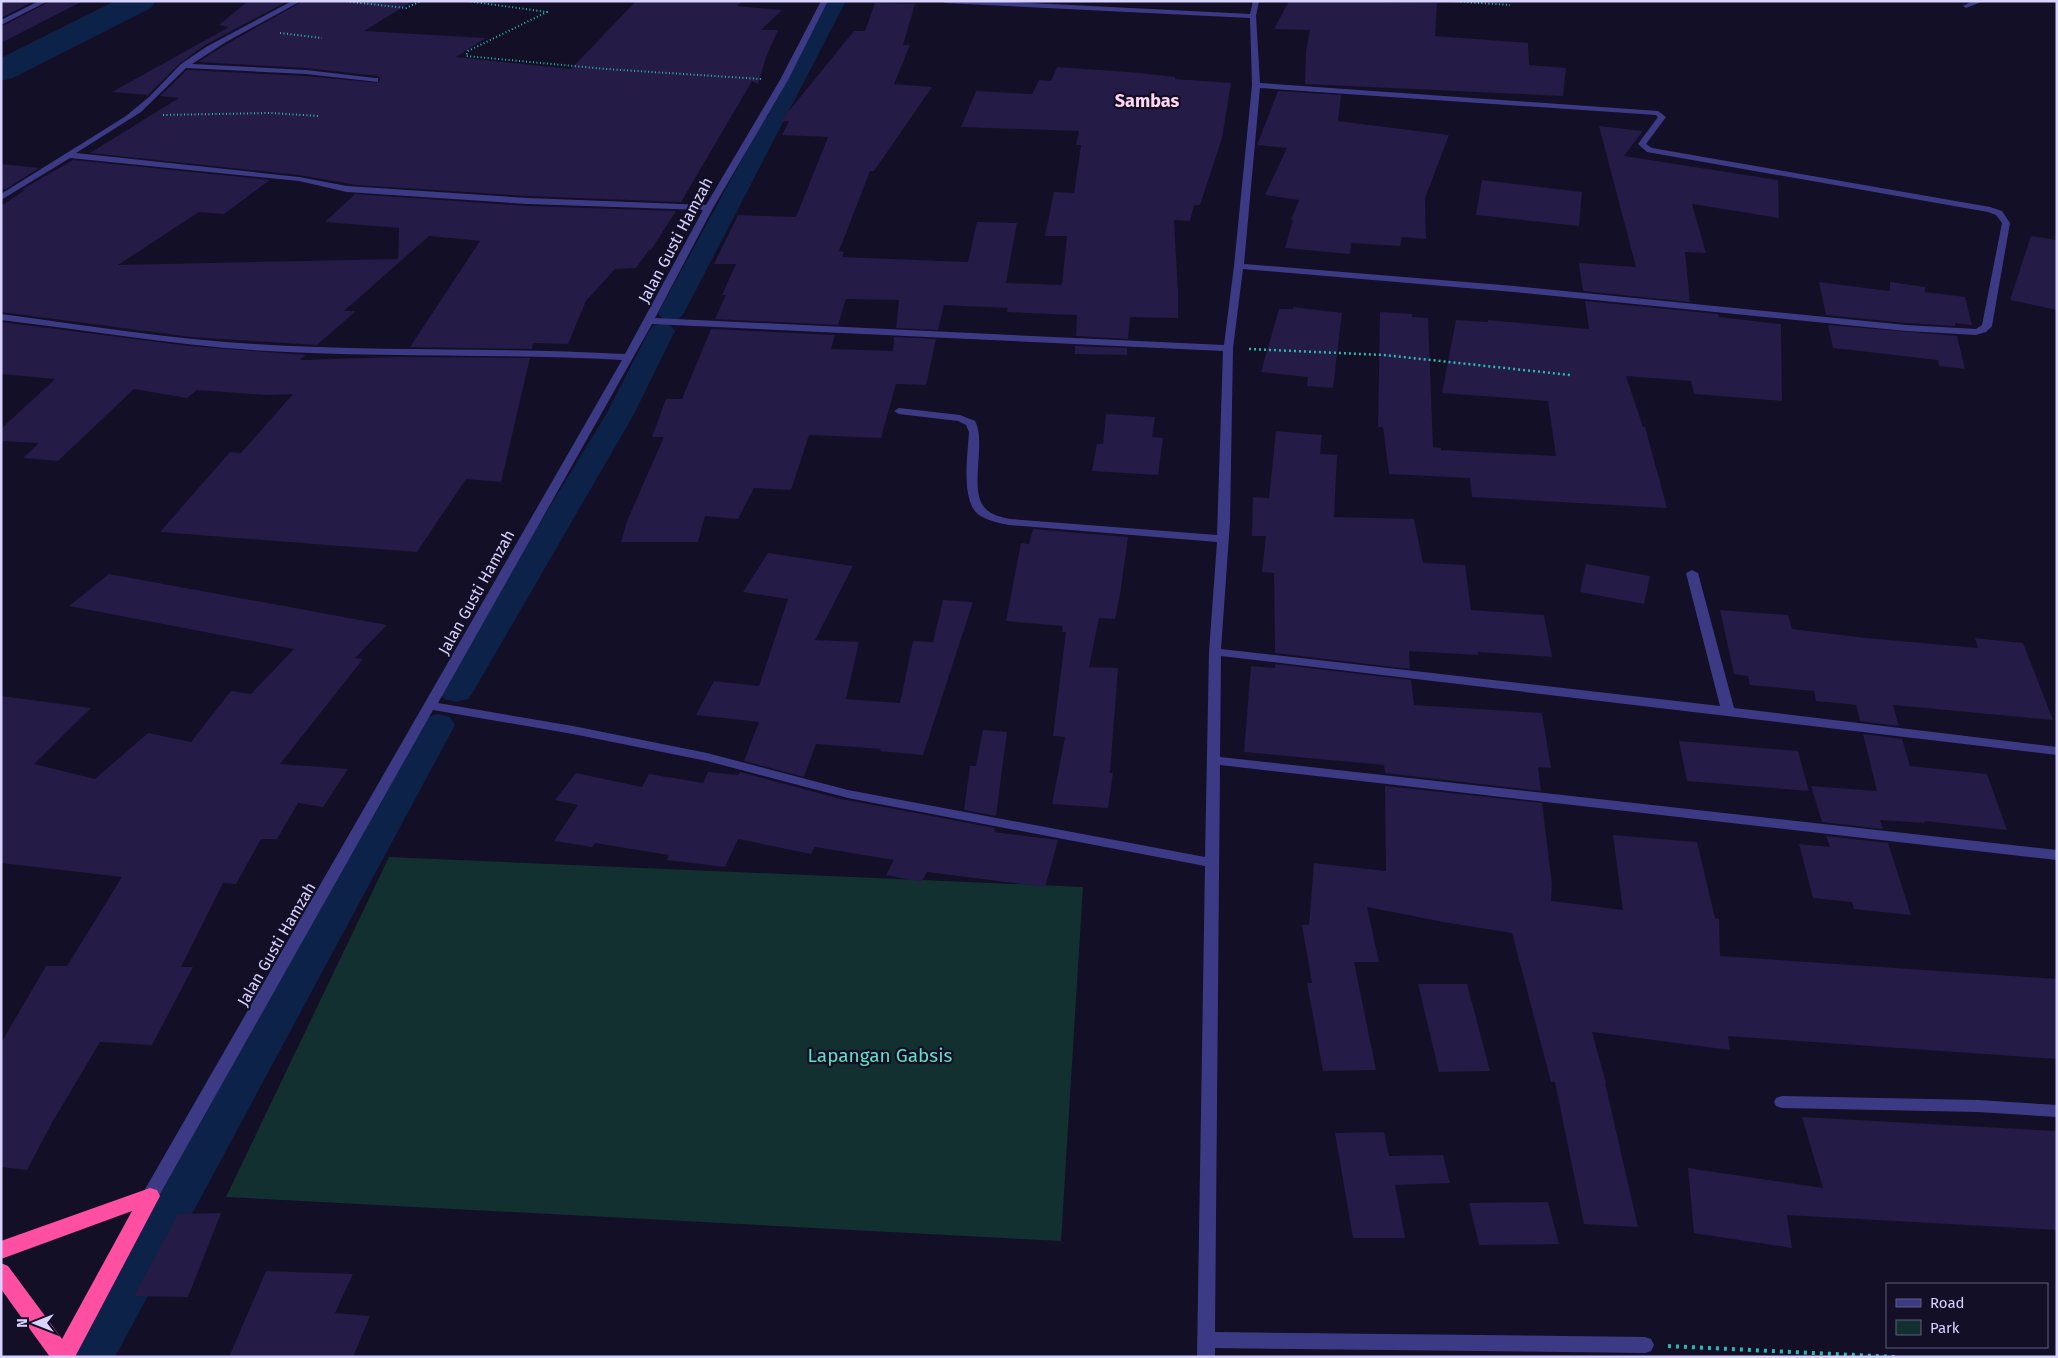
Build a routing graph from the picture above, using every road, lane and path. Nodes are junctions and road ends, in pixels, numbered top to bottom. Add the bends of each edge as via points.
1 (45, 1) edge
2 (298, 1) edge
3 (343, 1) edge
4 (421, 1) edge
5 (467, 1) edge
6 (825, 1) edge
7 (945, 1) edge
8 (1256, 1) edge
9 (1450, 1) edge
10 (1981, 1) edge
11 (484, 2) edge
12 (1510, 5) dead end
13 (1966, 6) dead end
14 (1, 14) edge
15 (16, 16) junction
16 (1253, 16) junction
17 (1, 23) edge
18 (245, 29) junction
19 (322, 38) dead end
20 (184, 66) junction
21 (375, 80) dead end
22 (784, 80) junction
23 (1256, 86) junction
24 (135, 112) junction
25 (318, 116) dead end
26 (68, 155) junction
27 (1, 198) edge
28 (709, 208) junction
29 (1239, 266) junction
30 (1, 317) edge
31 (649, 321) junction
32 (1228, 348) junction
33 (628, 357) junction
34 (1570, 375) dead end
35 (899, 411) dead end
36 (1223, 539) junction
37 (1692, 573) dead end
38 (1215, 652) junction
39 (431, 706) junction
40 (1728, 711) junction
41 (2057, 751) edge
42 (1213, 760) junction
43 (2057, 855) edge
44 (1212, 863) junction
45 (1782, 1102) dead end
46 (2057, 1111) edge
47 (150, 1196) junction
48 (1, 1250) edge
49 (1, 1272) edge
50 (1645, 1345) joint
51 (1206, 1348) edge
52 (64, 1357) edge
53 (1896, 1357) edge

1 - 15 street
2 - 18 street
3 - 4 path via 406,8
5 - 11 path
6 - 22 street, Jalan Gusti Hamzah
7 - 16 street
8 - 16 street
9 - 12 path
10 - 13 street
11 - 22 path via 546,12 468,51 466,56
14 - 15 street
15 - 17 street
16 - 23 street
18 - 19 path
18 - 20 street
20 - 21 street via 306,72
20 - 24 street
22 - 28 street, Jalan Gusti Hamzah
23 - 29 street
23 - 29 street via 1658,113 1662,116 1642,144 1650,150 1990,210 1999,213 2006,223 1987,326 1976,332
24 - 25 path via 186,116 248,113
24 - 26 street
26 - 27 street
26 - 28 street via 299,179 347,189
28 - 31 street, Jalan Gusti Hamzah
29 - 32 street
30 - 33 street via 253,347 566,352
31 - 32 street
31 - 33 street, Jalan Gusti Hamzah
32 - 34 path via 1384,355
32 - 36 street
33 - 39 street, Jalan Gusti Hamzah
35 - 36 street via 960,418 971,424 974,432 974,499 980,510 990,517 1010,522
36 - 38 street
37 - 40 street
38 - 40 street
38 - 42 street
39 - 44 street via 707,756 848,794
39 - 47 street, Jalan Gusti Hamzah
40 - 41 street
42 - 43 street
42 - 44 street
44 - 51 street
45 - 46 street
47 - 48 highway
47 - 52 highway
49 - 52 highway
50 - 51 street
50 - 53 path

